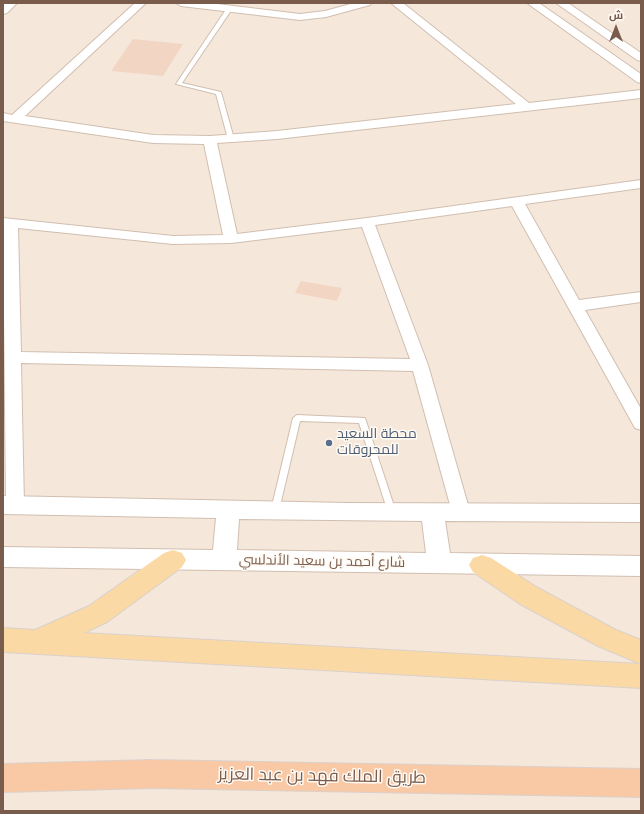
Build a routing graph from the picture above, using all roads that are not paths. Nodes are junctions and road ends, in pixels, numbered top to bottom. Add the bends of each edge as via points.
1 (12, 3) edge
2 (141, 3) edge
3 (181, 3) edge
4 (366, 3) edge
5 (396, 3) edge
6 (532, 3) edge
7 (561, 3) edge
8 (229, 9) junction
9 (3, 10) edge
10 (641, 58) edge
11 (641, 79) edge
12 (641, 94) edge
13 (527, 107) junction
14 (9, 118) edge
15 (231, 139) junction
16 (210, 140) junction
17 (641, 184) edge
18 (516, 201) junction
19 (367, 222) junction
20 (7, 223) edge
21 (231, 239) junction
22 (641, 297) edge
23 (576, 306) junction
24 (14, 357) junction
25 (420, 365) junction
26 (641, 424) edge
27 (9, 505) edge
28 (228, 509) junction
29 (275, 510) junction
30 (392, 512) junction
31 (432, 512) junction
32 (461, 512) junction
33 (641, 513) edge
34 (3, 557) edge
35 (172, 560) junction
36 (224, 561) junction
37 (440, 564) junction
38 (482, 565) junction
39 (641, 566) edge
40 (3, 640) edge
41 (35, 642) junction
42 (641, 652) edge
43 (641, 676) edge
44 (3, 778) edge
45 (641, 783) edge

1 - 9 street
2 - 14 street
3 - 8 street
4 - 8 street via 326,14 300,17
5 - 13 street
6 - 11 street
7 - 10 street
8 - 15 lane via 179,84 219,92
12 - 13 street
13 - 15 street
14 - 16 street via 153,139
15 - 16 street
16 - 21 street
17 - 18 street
18 - 19 street
18 - 23 street
19 - 21 street
19 - 25 street
20 - 21 street via 173,240
20 - 24 street
22 - 23 street
23 - 26 street
24 - 25 street
24 - 27 street
25 - 32 street
27 - 28 street
28 - 29 street
28 - 36 street
29 - 30 street
29 - 30 lane via 297,418 362,420
30 - 31 street
31 - 32 street
31 - 37 street
32 - 33 street
34 - 35 street, شارع أحمد بن سعيد الأندلسي
35 - 36 street, شارع أحمد بن سعيد الأندلسي
35 - 41 main road via 98,614
36 - 37 street, شارع أحمد بن سعيد الأندلسي
37 - 38 street, شارع أحمد بن سعيد الأندلسي
38 - 39 street, شارع أحمد بن سعيد الأندلسي
38 - 42 main road via 529,596 607,638
40 - 41 main road
41 - 43 main road
44 - 45 highway, طريق الملك فهد بن عبد العزيز via 152,774

